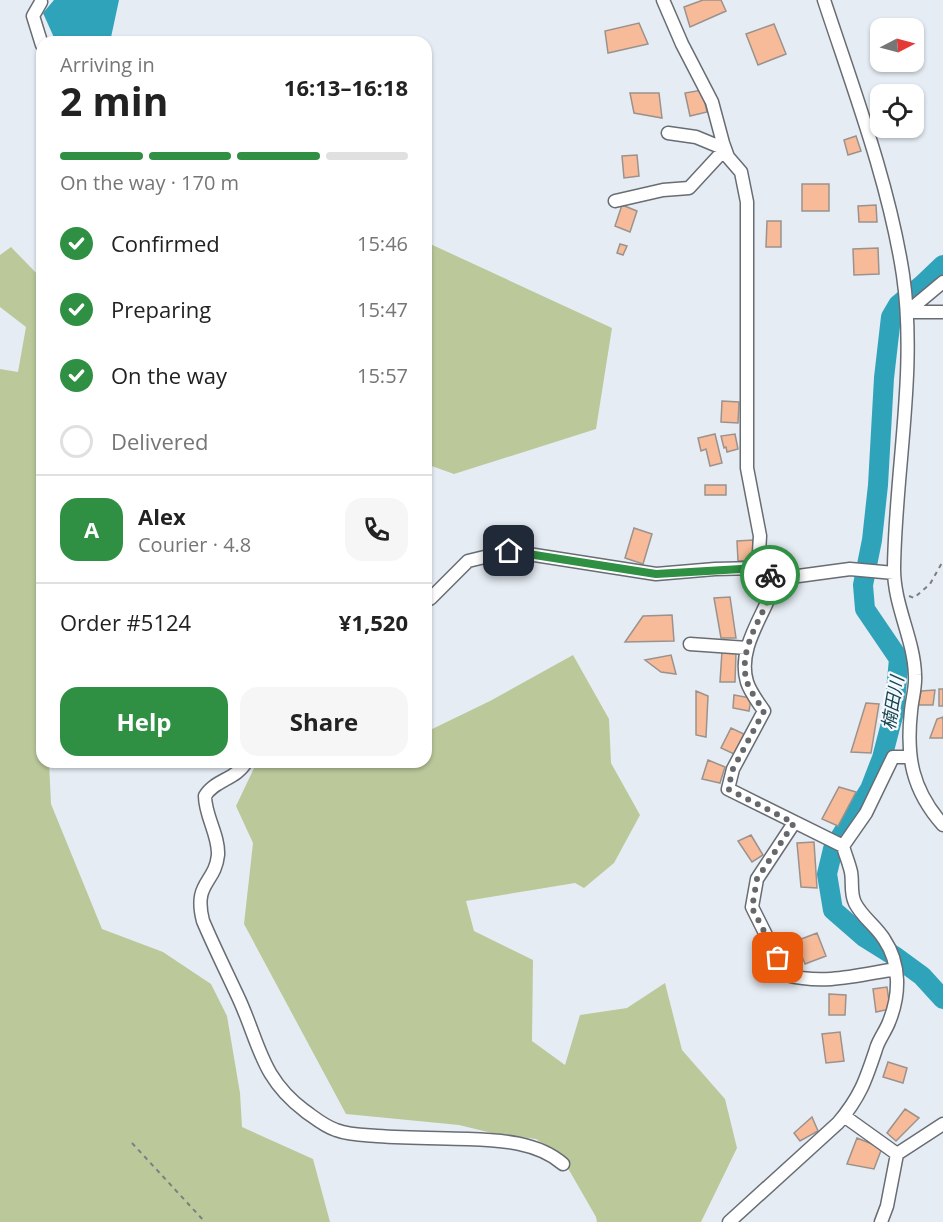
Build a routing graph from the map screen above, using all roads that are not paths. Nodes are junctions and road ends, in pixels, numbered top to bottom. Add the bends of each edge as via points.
1 (663, 0) edge
2 (824, 0) edge
3 (41, 2) dead end
4 (39, 36) edge
5 (669, 133) dead end
6 (725, 149) junction
7 (615, 201) dead end
8 (943, 282) edge
9 (907, 312) junction
10 (943, 312) edge
11 (758, 568) junction
12 (894, 573) junction
13 (776, 579) junction
14 (432, 597) edge
15 (690, 644) dead end
16 (747, 648) junction
17 (910, 757) junction
18 (241, 768) edge
19 (794, 823) junction
20 (943, 825) edge
21 (837, 843) junction
22 (896, 969) junction
23 (844, 1116) junction
24 (943, 1124) edge
25 (897, 1154) junction
26 (563, 1164) dead end
27 (729, 1222) edge
28 (881, 1222) edge

1 - 6 street via 712,102
2 - 9 street via 886,195
3 - 4 street via 33,16
5 - 6 street via 696,137
6 - 7 street via 689,188
6 - 11 street via 741,172 747,202 747,468 760,536
8 - 9 street
9 - 10 street
9 - 12 street
11 - 13 street
11 - 14 street via 656,574 509,551 468,561
12 - 13 street via 850,569
12 - 17 street via 914,658
13 - 16 street
15 - 16 street
16 - 19 street via 747,681 764,711 733,769 728,789
17 - 20 street via 922,796
17 - 21 street via 893,757 866,813
18 - 26 street via 205,796 218,854 199,895 200,911 262,1059 277,1085 297,1105 336,1131 522,1144 555,1156
19 - 21 street
19 - 22 street via 757,879 752,908 786,975 806,980 839,979
21 - 22 street via 851,872 855,902 888,945
22 - 23 street via 894,1009 862,1090
23 - 25 street
23 - 27 street
24 - 25 street
25 - 28 street

